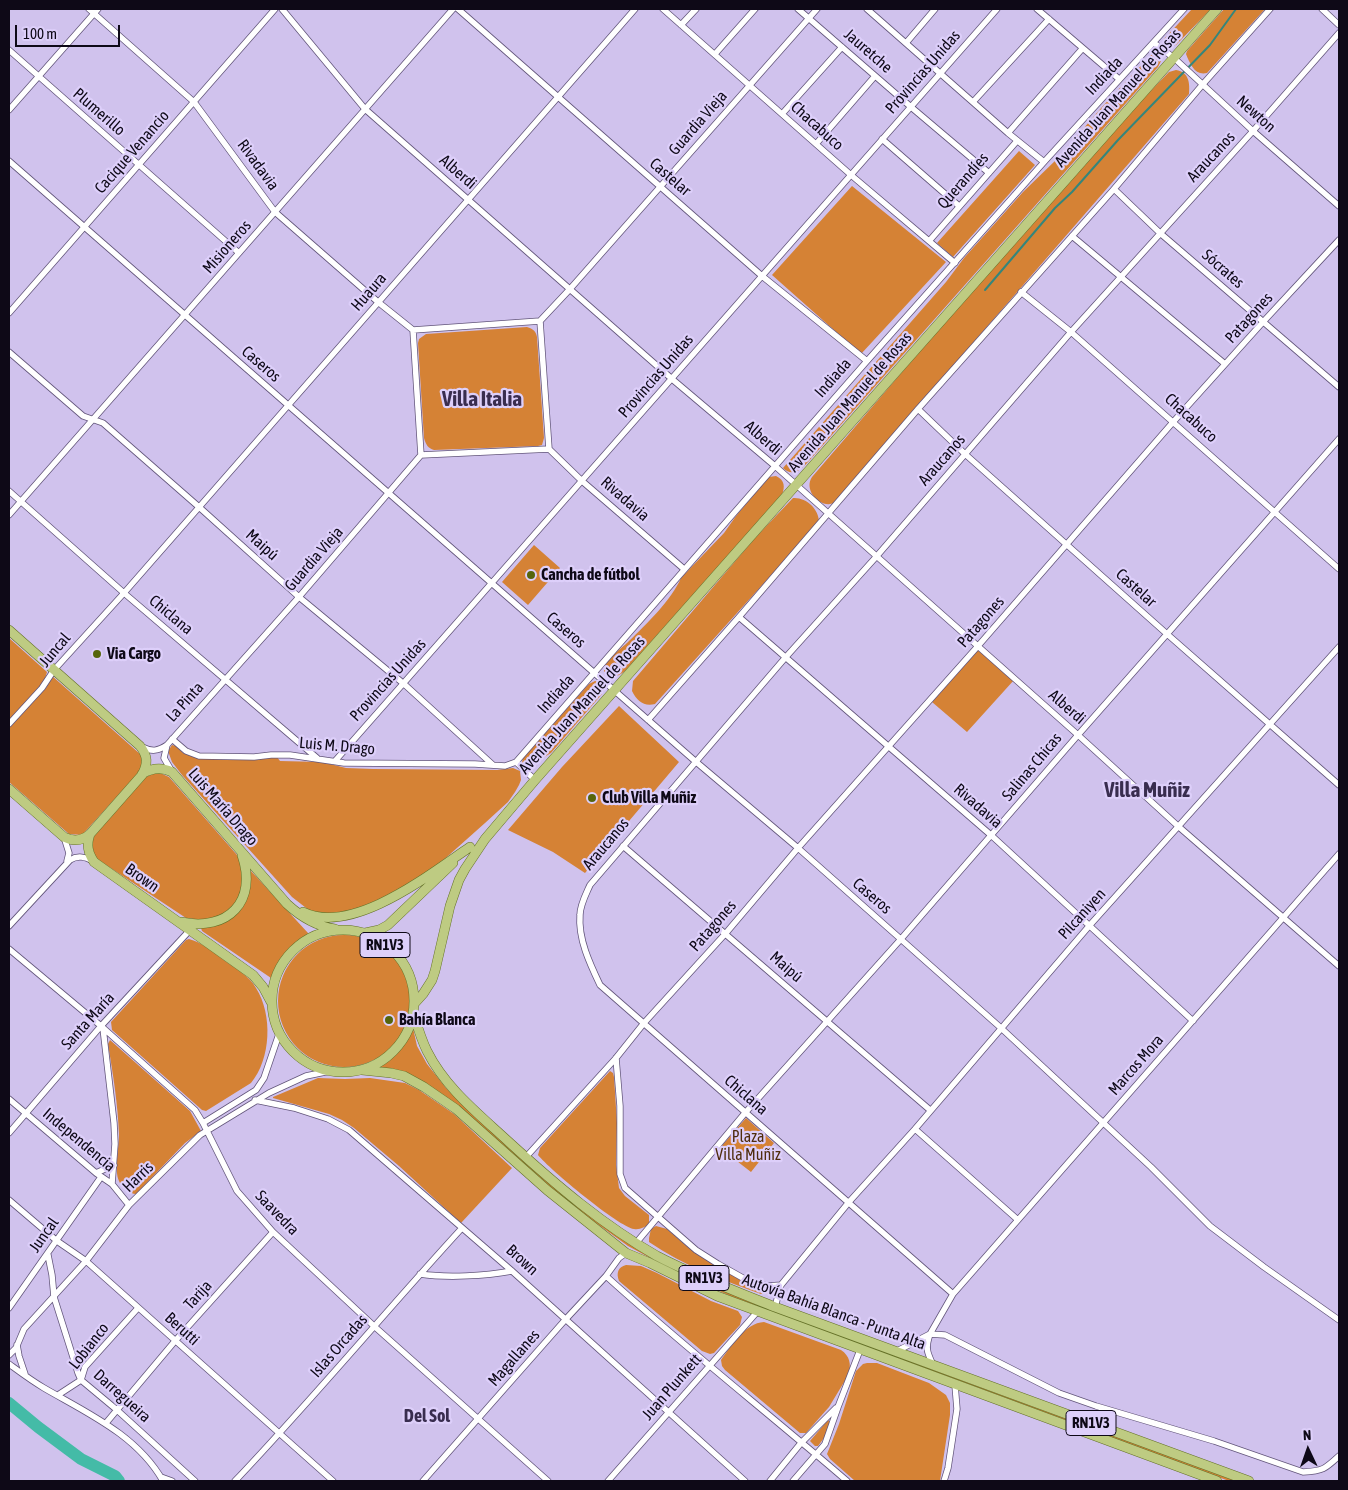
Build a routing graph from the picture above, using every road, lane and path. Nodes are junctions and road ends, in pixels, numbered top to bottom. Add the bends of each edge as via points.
1 (275, 9) edge
2 (282, 9) edge
3 (453, 9) edge
4 (458, 9) edge
5 (635, 9) edge
6 (663, 9) edge
7 (696, 9) edge
8 (755, 9) edge
9 (798, 9) edge
10 (817, 9) edge
11 (935, 9) edge
12 (997, 9) edge
13 (1037, 9) edge
14 (1184, 9) edge
15 (1217, 9) edge
16 (1270, 9) edge
17 (1322, 9) edge
18 (94, 10) edge
19 (872, 10) edge
20 (809, 18) junction
21 (1048, 19) junction
22 (681, 25) junction
23 (1339, 25) edge
24 (1339, 33) edge
25 (906, 43) junction
26 (1154, 43) junction
27 (842, 47) junction
28 (1082, 49) junction
29 (9, 50) edge
30 (715, 54) junction
31 (1174, 58) junction
32 (940, 73) junction
33 (38, 76) junction
34 (876, 76) junction
35 (1119, 79) junction
36 (1203, 84) junction
37 (750, 85) junction
38 (558, 97) junction
39 (194, 102) junction
40 (973, 102) junction
41 (911, 107) junction
42 (365, 109) junction
43 (9, 110) edge
44 (782, 114) junction
45 (1253, 131) junction
46 (1008, 133) junction
47 (882, 139) junction
48 (1017, 141) junction
49 (816, 144) junction
50 (9, 161) edge
51 (1044, 162) junction
52 (139, 165) junction
53 (989, 173) junction
54 (851, 174) junction
55 (660, 187) junction
56 (1114, 189) junction
57 (468, 199) junction
58 (959, 206) junction
59 (1339, 206) edge
60 (275, 212) junction
61 (84, 227) junction
62 (1160, 232) junction
63 (1072, 236) junction
64 (930, 240) junction
65 (1339, 240) edge
66 (239, 253) junction
67 (955, 263) junction
68 (762, 276) junction
69 (1121, 277) junction
70 (570, 289) junction
71 (1021, 292) junction
72 (378, 302) junction
73 (9, 313) edge
74 (185, 315) junction
75 (540, 321) junction
76 (1263, 322) junction
77 (413, 330) junction
78 (1071, 332) junction
79 (9, 352) edge
80 (867, 361) junction
81 (1225, 364) junction
82 (672, 378) junction
83 (1339, 387) edge
84 (288, 405) junction
85 (918, 409) junction
86 (93, 420) junction
87 (1174, 421) junction
88 (1339, 439) edge
89 (549, 449) junction
90 (965, 454) junction
91 (421, 455) junction
92 (775, 466) junction
93 (582, 481) junction
94 (796, 486) junction
95 (9, 491) edge
96 (389, 494) junction
97 (21, 502) junction
98 (199, 507) junction
99 (1274, 512) junction
100 (829, 514) junction
101 (9, 515) edge
102 (1066, 544) junction
103 (876, 557) junction
104 (684, 569) junction
105 (1339, 569) edge
106 (492, 584) junction
107 (124, 593) junction
108 (299, 597) junction
109 (739, 617) junction
110 (9, 630) edge
111 (1167, 634) junction
112 (978, 646) junction
113 (1339, 647) edge
114 (785, 658) junction
115 (54, 670) junction
116 (594, 673) junction
117 (226, 679) junction
118 (404, 684) junction
119 (615, 691) junction
120 (648, 720) junction
121 (9, 724) edge
122 (1270, 724) junction
123 (1078, 735) junction
124 (172, 739) junction
125 (167, 745) junction
126 (140, 746) junction
127 (888, 747) junction
128 (317, 759) junction
129 (335, 761) junction
130 (516, 762) junction
131 (695, 762) junction
132 (493, 765) junction
133 (505, 766) joint
134 (172, 772) junction
135 (142, 774) junction
136 (535, 780) junction
137 (1339, 785) edge
138 (9, 789) edge
139 (505, 815) junction
140 (1179, 827) junction
141 (90, 834) junction
142 (992, 836) junction
143 (64, 837) junction
144 (470, 846) junction
145 (623, 846) junction
146 (798, 848) junction
147 (239, 849) junction
148 (1339, 854) edge
149 (94, 862) junction
150 (66, 863) junction
151 (287, 904) junction
152 (580, 914) joint
153 (1284, 918) junction
154 (178, 922) junction
155 (1090, 925) junction
156 (9, 926) edge
157 (190, 930) junction
158 (343, 930) junction
159 (360, 932) junction
160 (726, 933) junction
161 (901, 939) junction
162 (9, 948) edge
163 (1339, 966) edge
164 (271, 1003) junction
165 (413, 1008) junction
166 (827, 1021) junction
167 (1193, 1021) junction
168 (644, 1023) junction
169 (102, 1027) junction
170 (1001, 1028) junction
171 (279, 1034) junction
172 (616, 1058) junction
173 (362, 1070) junction
174 (330, 1071) junction
175 (9, 1099) edge
176 (256, 1100) junction
177 (930, 1110) junction
178 (26, 1113) junction
179 (745, 1113) junction
180 (203, 1123) junction
181 (1104, 1123) junction
182 (915, 1129) junction
183 (206, 1130) junction
184 (9, 1133) edge
185 (526, 1158) junction
186 (114, 1165) junction
187 (96, 1173) junction
188 (101, 1177) junction
189 (112, 1184) junction
190 (9, 1200) edge
191 (849, 1202) junction
192 (129, 1205) junction
193 (657, 1217) junction
194 (1018, 1220) junction
195 (462, 1228) junction
196 (274, 1232) junction
197 (57, 1241) junction
198 (636, 1243) junction
199 (626, 1253) junction
200 (48, 1255) junction
201 (86, 1261) junction
202 (512, 1271) junction
203 (420, 1274) junction
204 (606, 1276) junction
205 (781, 1286) junction
206 (953, 1294) junction
207 (54, 1297) junction
208 (775, 1307) junction
209 (9, 1308) edge
210 (138, 1308) junction
211 (758, 1312) junction
212 (565, 1320) junction
213 (1339, 1320) edge
214 (375, 1327) junction
215 (930, 1334) junction
216 (175, 1341) junction
217 (17, 1345) junction
218 (860, 1350) junction
219 (897, 1351) junction
220 (9, 1355) edge
221 (9, 1364) edge
222 (710, 1364) junction
223 (933, 1365) junction
224 (25, 1375) junction
225 (81, 1380) junction
226 (955, 1385) junction
227 (58, 1395) junction
228 (838, 1406) junction
229 (117, 1410) junction
230 (669, 1413) junction
231 (478, 1419) junction
232 (106, 1423) junction
233 (280, 1434) junction
234 (801, 1443) junction
235 (816, 1455) junction
236 (1339, 1456) edge
237 (162, 1479) edge
238 (172, 1481) edge
239 (195, 1481) edge
240 (235, 1481) edge
241 (333, 1481) edge
242 (423, 1481) edge
243 (548, 1481) edge
244 (608, 1481) edge
245 (745, 1481) edge
246 (770, 1481) edge
247 (792, 1481) edge
248 (846, 1481) edge
249 (944, 1481) edge
250 (1217, 1481) edge
251 (1249, 1481) edge

1 - 39 street, Cacique Venancio
2 - 42 street, Alberdi
3 - 42 street, Misioneros
4 - 38 street, Castelar
5 - 38 street, Huaura
6 - 22 street, Chacabuco
7 - 22 street
8 - 30 street
9 - 20 street, Jauretche
10 - 20 street, Guardia Vieja
11 - 25 street
12 - 32 street, Provincias Unidas
13 - 21 street
14 - 26 street, Indiada
15 - 31 main road, Avenida Juan Manuel de Rosas
16 - 36 street
17 - 23 street
18 - 33 street
18 - 39 street, Rivadavia
19 - 25 street
20 - 27 street, Jauretche
20 - 37 street, Guardia Vieja
21 - 28 street
21 - 40 street
22 - 30 street, Chacabuco
24 - 45 street, Araucanos
25 - 32 street
26 - 31 street, Newton
26 - 35 street, Indiada
27 - 34 street, Jauretche
27 - 44 street
28 - 35 street
28 - 46 street
29 - 33 street, Plumerillo
30 - 37 street, Chacabuco
31 - 36 street, Newton
31 - 94 main road, Avenida Juan Manuel de Rosas
32 - 40 street
32 - 41 street, Provincias Unidas
33 - 43 street
33 - 52 street, Plumerillo
34 - 41 street, Jauretche
34 - 49 street
35 - 51 street, Indiada
36 - 45 street, Newton
36 - 56 street
37 - 44 street, Chacabuco
37 - 55 street, Guardia Vieja
38 - 55 street, Castelar
38 - 57 street, Huaura
39 - 52 street, Cacique Venancio
39 - 60 street, Rivadavia
40 - 46 street
41 - 47 street, Provincias Unidas
41 - 53 street, Jauretche
42 - 57 street, Alberdi
42 - 60 street, Misioneros
44 - 49 street, Chacabuco
45 - 59 street, Newton
45 - 62 street, Araucanos
46 - 48 street
47 - 54 street, Provincias Unidas
47 - 58 street
48 - 51 street
48 - 53 street, Querandíes
49 - 54 street, Chacabuco
50 - 61 street, Caseros
51 - 67 street, Indiada
52 - 61 street, Cacique Venancio
52 - 66 street, Plumerillo
53 - 58 street, Querandíes
54 - 64 street, Chacabuco
54 - 68 street, Provincias Unidas
55 - 68 street, Castelar
55 - 70 street, Guardia Vieja
56 - 62 street, Sócrates
56 - 63 street
57 - 70 street, Alberdi
57 - 72 street, Huaura
58 - 64 street, Querandíes
60 - 66 street, Misioneros
60 - 72 street, Rivadavia
61 - 73 street, Cacique Venancio
61 - 74 street, Caseros
62 - 69 street, Araucanos
62 - 76 street, Sócrates
63 - 69 street
63 - 71 street
64 - 67 street, Chacabuco
65 - 76 street, Patagones
66 - 74 street, Misioneros
67 - 80 street, Indiada
68 - 80 street, Castelar
68 - 82 street, Provincias Unidas
69 - 78 street, Araucanos
69 - 81 street
70 - 75 street, Guardia Vieja
70 - 82 street, Alberdi
71 - 78 street, Chacabuco
71 - 85 street
72 - 77 street, Rivadavia
72 - 84 street, Huaura
74 - 84 street, Caseros
74 - 86 street, Misioneros
75 - 77 street
75 - 89 street
76 - 81 street, Patagones
76 - 83 street, Sócrates
77 - 91 street
78 - 87 street, Chacabuco
78 - 90 street, Araucanos
79 - 86 street, Maipú via 83,416
80 - 92 street, Indiada
81 - 87 street, Patagones
82 - 92 street, Alberdi
82 - 93 street, Provincias Unidas
84 - 96 street, Caseros
84 - 98 street, Huaura
85 - 90 street, Castelar
85 - 100 street
86 - 97 street, Misioneros
86 - 98 street, Maipú via 103,423
87 - 99 street, Chacabuco
87 - 102 street, Patagones
88 - 99 street, Salinas Chicas
89 - 91 street
89 - 93 street, Rivadavia
90 - 102 street, Castelar
90 - 103 street, Araucanos
91 - 96 street, Guardia Vieja
92 - 94 street, Alberdi
92 - 104 street, Indiada
93 - 104 street, Rivadavia
93 - 106 street, Provincias Unidas
94 - 100 street, Alberdi
94 - 119 main road, Avenida Juan Manuel de Rosas
95 - 97 street, Chiclana
96 - 106 street, Caseros
96 - 108 street, Guardia Vieja
97 - 101 street, Misioneros
97 - 107 street, Chiclana
98 - 107 street, Huaura
98 - 108 street, Maipú
99 - 105 street, Chacabuco
99 - 111 street, Salinas Chicas
100 - 103 street, Alberdi
100 - 109 street
102 - 111 street, Castelar
102 - 112 street, Patagones
103 - 112 street, Alberdi
103 - 114 street, Araucanos
104 - 116 street, Indiada
106 - 116 street, Caseros
106 - 118 street, Provincias Unidas
107 - 115 street, Juncal
107 - 117 street, Chiclana
108 - 117 street, Guardia Vieja
108 - 118 street, Maipú
109 - 114 street, Rivadavia
109 - 120 street
110 - 115 main road
111 - 122 street, Castelar
111 - 123 street, Salinas Chicas
112 - 123 street, Alberdi
112 - 127 street, Patagones
113 - 122 street, Pilcaniyen
114 - 127 street, Rivadavia
114 - 131 street, Araucanos
115 - 121 street, Juncal
115 - 126 main road
116 - 119 street, Caseros
116 - 130 street, Indiada
117 - 124 street, La Pinta
117 - 128 street, Chiclana
118 - 129 street, Provincias Unidas
118 - 132 street, Maipú
119 - 120 street, Caseros
119 - 136 main road, Avenida Juan Manuel de Rosas
120 - 131 street, Caseros
122 - 137 street, Castelar
122 - 140 street, Pilcaniyen
123 - 140 street, Alberdi
123 - 142 street, Salinas Chicas
124 - 125 street, La Pinta
124 - 128 street, Luis M. Drago via 186,751 199,756 254,758 290,755
125 - 126 street, La Pinta via 158,750
125 - 134 street, La Pinta via 164,758
126 - 135 main road via 147,759
127 - 142 street, Rivadavia
127 - 146 street, Patagones
128 - 129 street, Luis M. Drago
129 - 132 street, Luis M. Drago via 344,764
130 - 133 street, Indiada
130 - 136 street
131 - 145 street, Araucanos
131 - 146 street, Caseros
132 - 133 street, Luis M. Drago
134 - 135 main road, Luis María Drago via 156,768
134 - 147 main road, Luis María Drago
135 - 141 main road
136 - 139 main road, Avenida Juan Manuel de Rosas
138 - 143 main road
139 - 144 main road, Avenida Juan Manuel de Rosas
139 - 165 main road, Avenida Juan Manuel de Rosas via 478,848 459,880 435,970
140 - 153 street, Alberdi
140 - 155 street, Pilcaniyen
141 - 143 main road via 81,840
141 - 149 main road via 88,848
142 - 155 street, Rivadavia
142 - 161 street, Salinas Chicas
143 - 150 street via 69,853
144 - 151 main road via 402,891 351,914 316,917
144 - 159 main road, Avenida Juan Manuel de Rosas via 388,925 373,932
145 - 152 street, Araucanos via 590,885
145 - 160 street, Maipú
146 - 160 street, Patagones
146 - 161 street, Caseros
147 - 151 main road, Luis María Drago
147 - 154 main road via 247,880 245,894 238,907 214,923
148 - 153 street, Marcos Mora
149 - 150 street via 78,857
149 - 154 main road, Brown
150 - 156 street
151 - 158 main road, Luis María Drago via 315,924
152 - 168 street, Chiclana via 581,934 600,985
153 - 163 street, Alberdi
153 - 167 street, Marcos Mora
154 - 157 main road, Brown
155 - 167 street, Rivadavia
155 - 170 street, Pilcaniyen
157 - 164 main road, Brown via 253,975
157 - 169 street, Santa María
158 - 159 main road, RN1V3
158 - 164 main road, RN1V3 via 312,937 287,957 275,979
159 - 165 main road, RN1V3 via 375,938 400,959 413,988
160 - 166 street, Maipú
160 - 168 street, Patagones
161 - 166 street, Salinas Chicas
161 - 170 street, Caseros
162 - 169 street, Saavedra
164 - 171 main road, RN1V3
165 - 173 main road, RN1V3 via 409,1028 401,1042 390,1054
165 - 185 main road, Autovía Bahía Blanca - Punta Alta / RN1V3 via 427,1050 448,1082
166 - 177 street, Maipú
166 - 179 street, Salinas Chicas
167 - 181 street, Marcos Mora
168 - 172 street
168 - 179 street, Chiclana
169 - 178 street, Santa María
169 - 180 street, Saavedra via 195,1110
169 - 186 street via 114,1124
170 - 177 street, Pilcaniyen
170 - 181 street, Caseros
171 - 174 main road, RN1V3 via 300,1058
171 - 180 street via 264,1078 256,1090
172 - 185 street
172 - 193 street via 622,1183
173 - 174 main road, RN1V3
173 - 199 main road, Autovía Bahía Blanca - Punta Alta / RN1V3 via 404,1076 436,1095
174 - 176 street, Harris via 306,1076
175 - 178 street, Independencia
176 - 183 street, Harris
176 - 195 street, Brown via 294,1108 349,1130
177 - 182 street, Pilcaniyen
178 - 184 street, Santa María
178 - 187 street, Independencia
179 - 191 street, Chiclana
179 - 193 street
180 - 183 street, Saavedra
181 - 194 street, Marcos Mora
181 - 213 street, Caseros via 1210,1226
182 - 191 street, Pilcaniyen
182 - 194 street
183 - 192 street, Harris
183 - 196 street, Saavedra via 236,1191
185 - 198 main road, Autovía Bahía Blanca - Punta Alta / RN1V3 via 578,1202
186 - 187 street
186 - 189 street
187 - 188 street, Independencia
188 - 189 street, Independencia
188 - 197 street, Juncal
189 - 192 street, Independencia
190 - 197 street, Berutti
191 - 205 street
191 - 206 street, Chiclana
192 - 201 street, Harris
193 - 198 street
193 - 205 street via 696,1250 730,1272 750,1282
194 - 206 street, Marcos Mora
195 - 202 street, Brown
195 - 203 street, Islas Orcadas
196 - 214 street, Saavedra
196 - 216 street, Tarija
197 - 200 street, Juncal
197 - 201 street, Berutti
198 - 208 main road, Autovía Bahía Blanca - Punta Alta / RN1V3 via 705,1279
199 - 204 street, Magallanes
199 - 211 main road, Autovía Bahía Blanca - Punta Alta / RN1V3
200 - 207 street, Darregueira
200 - 209 street, Juncal
201 - 207 street, Harris
201 - 210 street, Berutti
202 - 203 street via 478,1275
202 - 212 street, Brown
203 - 214 street, Islas Orcadas
204 - 212 street, Magallanes
204 - 222 street
205 - 208 street
206 - 215 street, Marcos Mora
207 - 217 street, Harris via 24,1329
207 - 225 street, Darregueira
208 - 219 main road, Autovía Bahía Blanca - Punta Alta / RN1V3
210 - 216 street, Berutti
210 - 225 street, Lobianco via 85,1367
211 - 218 main road, Autovía Bahía Blanca - Punta Alta / RN1V3
211 - 222 street, Juan Plunkett
212 - 230 street, Brown
212 - 231 street, Magallanes
214 - 231 street, Saavedra
214 - 233 street, Islas Orcadas
215 - 219 street
215 - 223 street via 926,1350
215 - 236 street via 945,1335 1059,1393 1303,1472 1324,1469
216 - 229 street, Tarija
216 - 233 street, Berutti
217 - 220 street, Harris
217 - 224 street
218 - 226 main road, Autovía Bahía Blanca - Punta Alta / RN1V3
218 - 228 street
219 - 223 main road, Autovía Bahía Blanca - Punta Alta / RN1V3
221 - 224 street
222 - 230 street, Juan Plunkett
222 - 234 street
223 - 251 main road, Autovía Bahía Blanca - Punta Alta / RN1V3
224 - 227 street
225 - 227 street, Lobianco
225 - 229 street, Darregueira
226 - 249 street via 957,1409
226 - 250 main road, Autovía Bahía Blanca - Punta Alta / RN1V3
227 - 232 street
228 - 234 street
228 - 235 street via 825,1444
229 - 232 street, Tarija
229 - 239 street, Darregueira
230 - 244 street, Juan Plunkett
230 - 245 street, Brown
231 - 242 street, Magallanes
231 - 243 street, Saavedra
232 - 237 street via 136,1446
233 - 240 street, Islas Orcadas
233 - 241 street, Berutti
234 - 235 street
234 - 246 street
235 - 247 street
235 - 248 street
237 - 238 street

